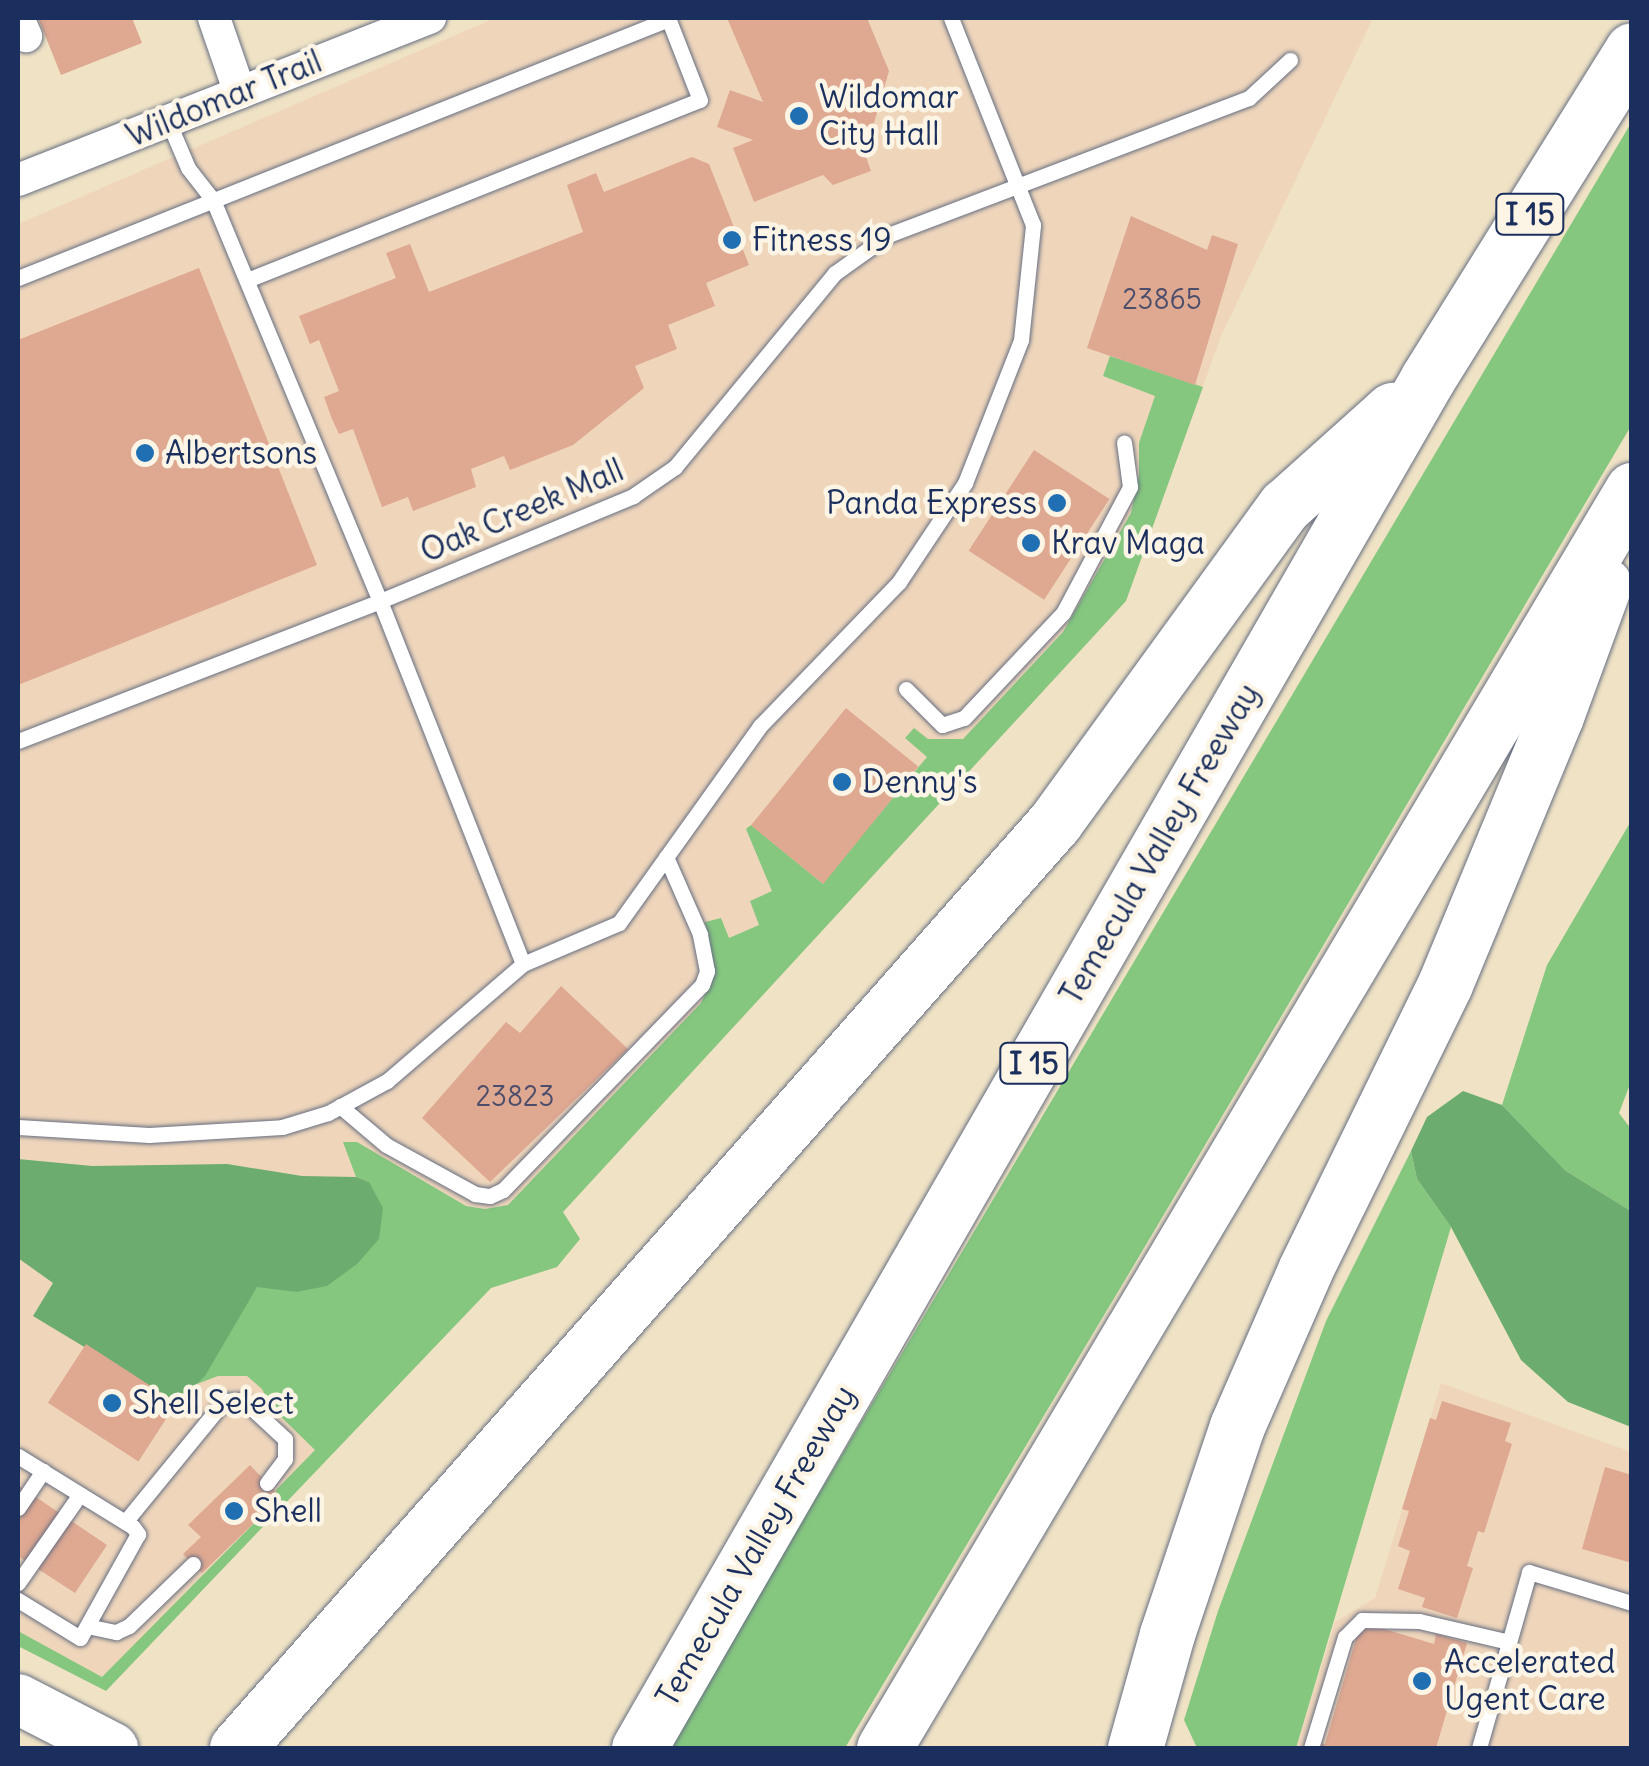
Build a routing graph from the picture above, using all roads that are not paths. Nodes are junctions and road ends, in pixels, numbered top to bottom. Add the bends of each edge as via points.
1 (214, 18) edge
2 (430, 18) edge
3 (668, 18) edge
4 (951, 18) edge
5 (1632, 50) edge
6 (1290, 60) dead end
7 (240, 93) junction
8 (168, 121) junction
9 (18, 180) edge
10 (1017, 184) junction
11 (213, 200) junction
12 (18, 278) edge
13 (246, 280) junction
14 (1428, 378) junction
15 (1124, 442) dead end
16 (1632, 490) edge
17 (1632, 510) edge
18 (380, 601) junction
19 (906, 689) dead end
20 (18, 741) edge
21 (666, 857) junction
22 (522, 964) junction
23 (340, 1106) junction
24 (18, 1128) edge
25 (18, 1456) edge
26 (43, 1471) junction
27 (267, 1483) dead end
28 (80, 1494) junction
29 (18, 1508) edge
30 (124, 1522) junction
31 (193, 1564) dead end
32 (18, 1583) edge
33 (18, 1600) edge
34 (1632, 1603) edge
35 (87, 1626) junction
36 (1509, 1642) junction
37 (18, 1698) edge
38 (113, 1748) edge
39 (237, 1748) edge
40 (639, 1748) edge
41 (884, 1748) edge
42 (1136, 1748) edge
43 (1311, 1748) edge
44 (1480, 1748) edge

1 - 7 street
2 - 7 street, Wildomar Trail
3 - 11 lane
3 - 13 lane via 700,100
4 - 10 lane
5 - 14 highway, Temecula Valley Freeway / I 15
6 - 10 lane, Oak Creek Mall via 1249,98
7 - 8 street, Wildomar Trail
8 - 9 street, Wildomar Trail
8 - 11 lane via 188,168
10 - 18 lane, Oak Creek Mall via 888,236 835,273 675,467 633,496
10 - 21 lane via 1033,226 1021,340 965,483 899,582 760,726
11 - 12 lane
11 - 13 lane
13 - 18 lane
14 - 39 highway via 1285,506 1056,822
14 - 40 highway, Temecula Valley Freeway / I 15
15 - 19 lane via 1130,487 1063,613 964,718 942,725
16 - 41 highway
17 - 42 highway via 1556,716 1444,984 1236,1426
18 - 20 lane, Oak Creek Mall
18 - 22 lane
21 - 22 lane via 619,923
21 - 23 lane via 700,934 707,970 702,986 503,1190 475,1194 386,1145
22 - 23 lane via 387,1081
23 - 24 lane via 272,1128 149,1134
25 - 26 lane
26 - 28 lane
26 - 29 lane
27 - 30 lane via 285,1459 284,1440 243,1400 224,1401
28 - 30 lane
28 - 32 lane
30 - 35 lane via 138,1534
31 - 35 lane via 128,1626 116,1632
33 - 35 lane via 80,1638
34 - 36 lane via 1529,1572
36 - 43 lane via 1419,1621 1362,1620 1345,1637
36 - 44 lane
37 - 38 main road

